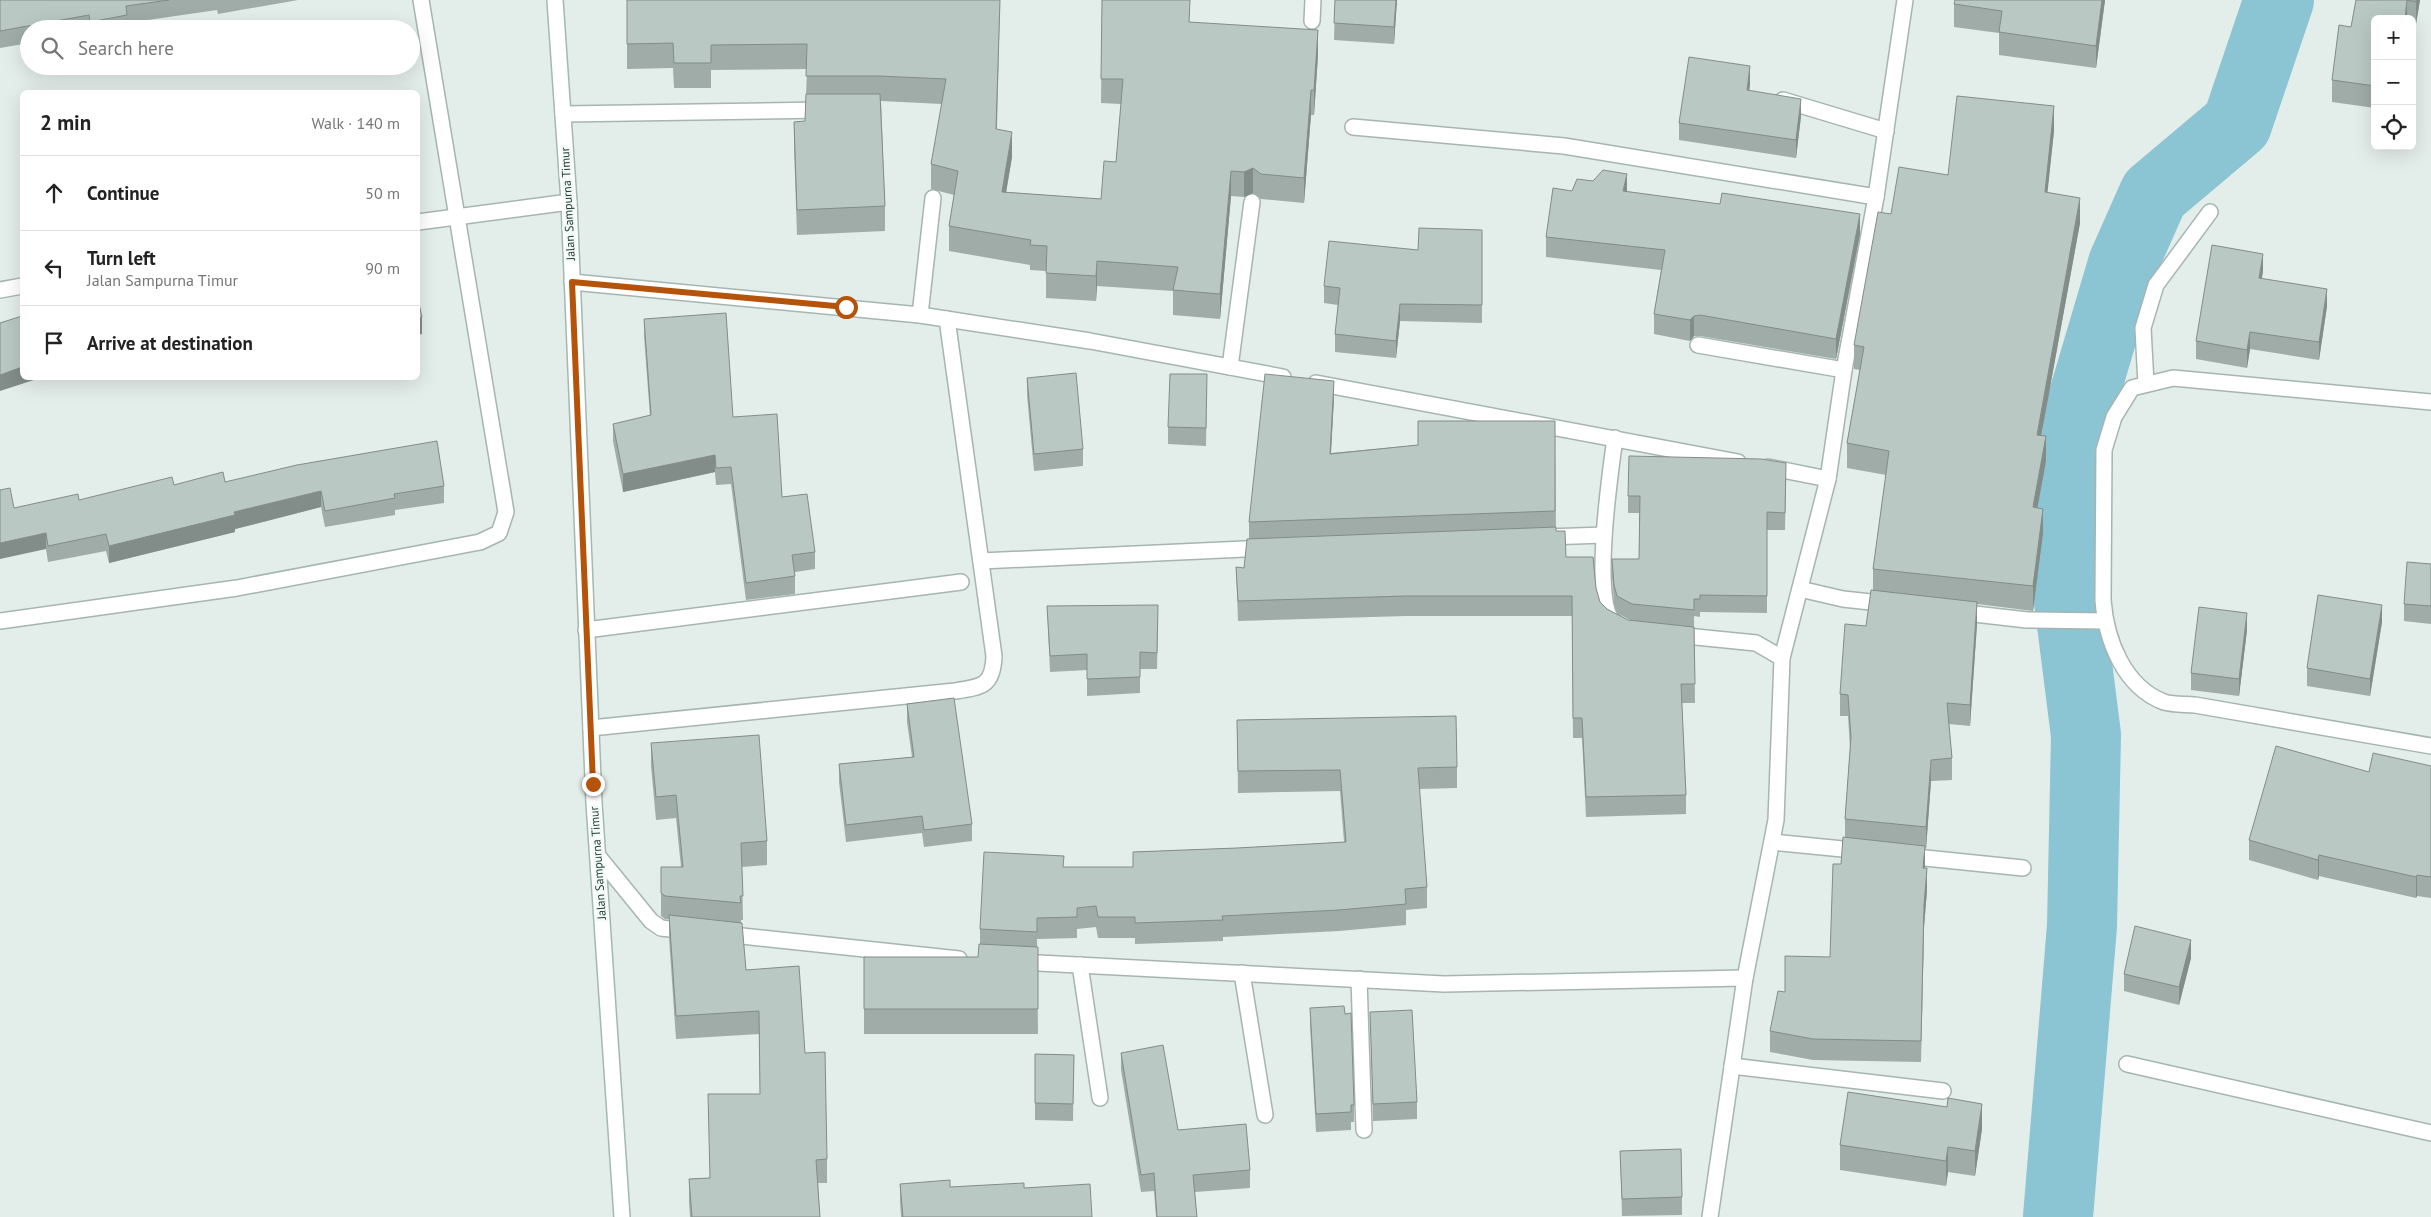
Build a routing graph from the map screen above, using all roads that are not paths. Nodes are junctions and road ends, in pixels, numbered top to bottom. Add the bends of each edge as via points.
1 (421, 0) edge
2 (555, 0) edge
3 (1313, 0) edge
4 (1905, 0) edge
5 (1312, 21) dead end
6 (1783, 100) edge
7 (841, 110) edge
8 (563, 114) junction
9 (1353, 127) dead end
10 (1886, 131) junction
11 (1876, 197) junction
12 (933, 198) dead end
13 (569, 202) junction
14 (1252, 202) dead end
15 (2210, 212) dead end
16 (457, 216) junction
17 (420, 222) edge
18 (572, 282) junction
19 (20, 286) edge
20 (0, 290) edge
21 (920, 315) junction
22 (946, 320) junction
23 (1698, 346) dead end
24 (1230, 367) junction
25 (1844, 370) junction
26 (2146, 384) junction
27 (2431, 402) edge
28 (1615, 438) junction
29 (1828, 479) junction
30 (1604, 536) junction
31 (1534, 538) edge
32 (1285, 547) edge
33 (981, 561) junction
34 (961, 582) dead end
35 (1800, 589) junction
36 (1901, 606) edge
37 (1940, 610) edge
38 (0, 621) edge
39 (2106, 621) junction
40 (586, 630) junction
41 (1629, 630) edge
42 (1658, 633) edge
43 (1782, 658) junction
44 (591, 728) junction
45 (2431, 746) edge
46 (1772, 842) junction
47 (598, 856) junction
48 (2024, 868) dead end
49 (971, 959) edge
50 (1001, 961) edge
51 (1080, 965) junction
52 (1242, 973) junction
53 (1744, 978) junction
54 (1358, 979) junction
55 (2127, 1064) dead end
56 (1732, 1066) junction
57 (1943, 1091) dead end
58 (1100, 1098) dead end
59 (1265, 1115) dead end
60 (1364, 1130) dead end
61 (2431, 1133) edge
62 (622, 1217) edge
63 (1710, 1217) edge

1 - 16 street
2 - 8 street, Jalan Sampurna Timur
3 - 5 street
4 - 10 street
6 - 10 street
7 - 8 street
8 - 13 street, Jalan Sampurna Timur
9 - 11 street via 1564,146
10 - 11 street
11 - 25 street
12 - 21 street
13 - 16 street
13 - 18 street, Jalan Sampurna Timur
14 - 24 street
15 - 26 street via 2156,286 2143,328
16 - 17 street
16 - 38 street via 506,512 500,533 480,542 237,588
18 - 21 street
18 - 40 street, Jalan Sampurna Timur
19 - 20 street
21 - 22 street
22 - 24 street via 1090,341
22 - 33 street
23 - 25 street
24 - 28 street
25 - 29 street
26 - 27 street via 2173,378
26 - 39 street via 2132,388 2114,417 2104,450 2103,600
28 - 29 street
28 - 30 street
29 - 35 street
30 - 31 street
30 - 41 street via 1603,595 1606,610 1610,620
32 - 33 street
33 - 44 street via 994,656 994,672 986,683 955,691
34 - 40 street
35 - 36 street via 1843,599
35 - 43 street
37 - 39 street via 2028,620
39 - 45 street via 2120,664 2141,689 2165,702
40 - 44 street, Jalan Sampurna Timur
42 - 43 street via 1756,643
43 - 46 street via 1776,820
44 - 47 street, Jalan Sampurna Timur
46 - 48 street
46 - 53 street
47 - 49 street via 651,921 661,928
47 - 62 street, Jalan Sampurna Timur
50 - 51 street
51 - 52 street
51 - 58 street
52 - 54 street
52 - 59 street
53 - 54 street via 1444,984
53 - 56 street
54 - 60 street
55 - 61 street
56 - 57 street
56 - 63 street

